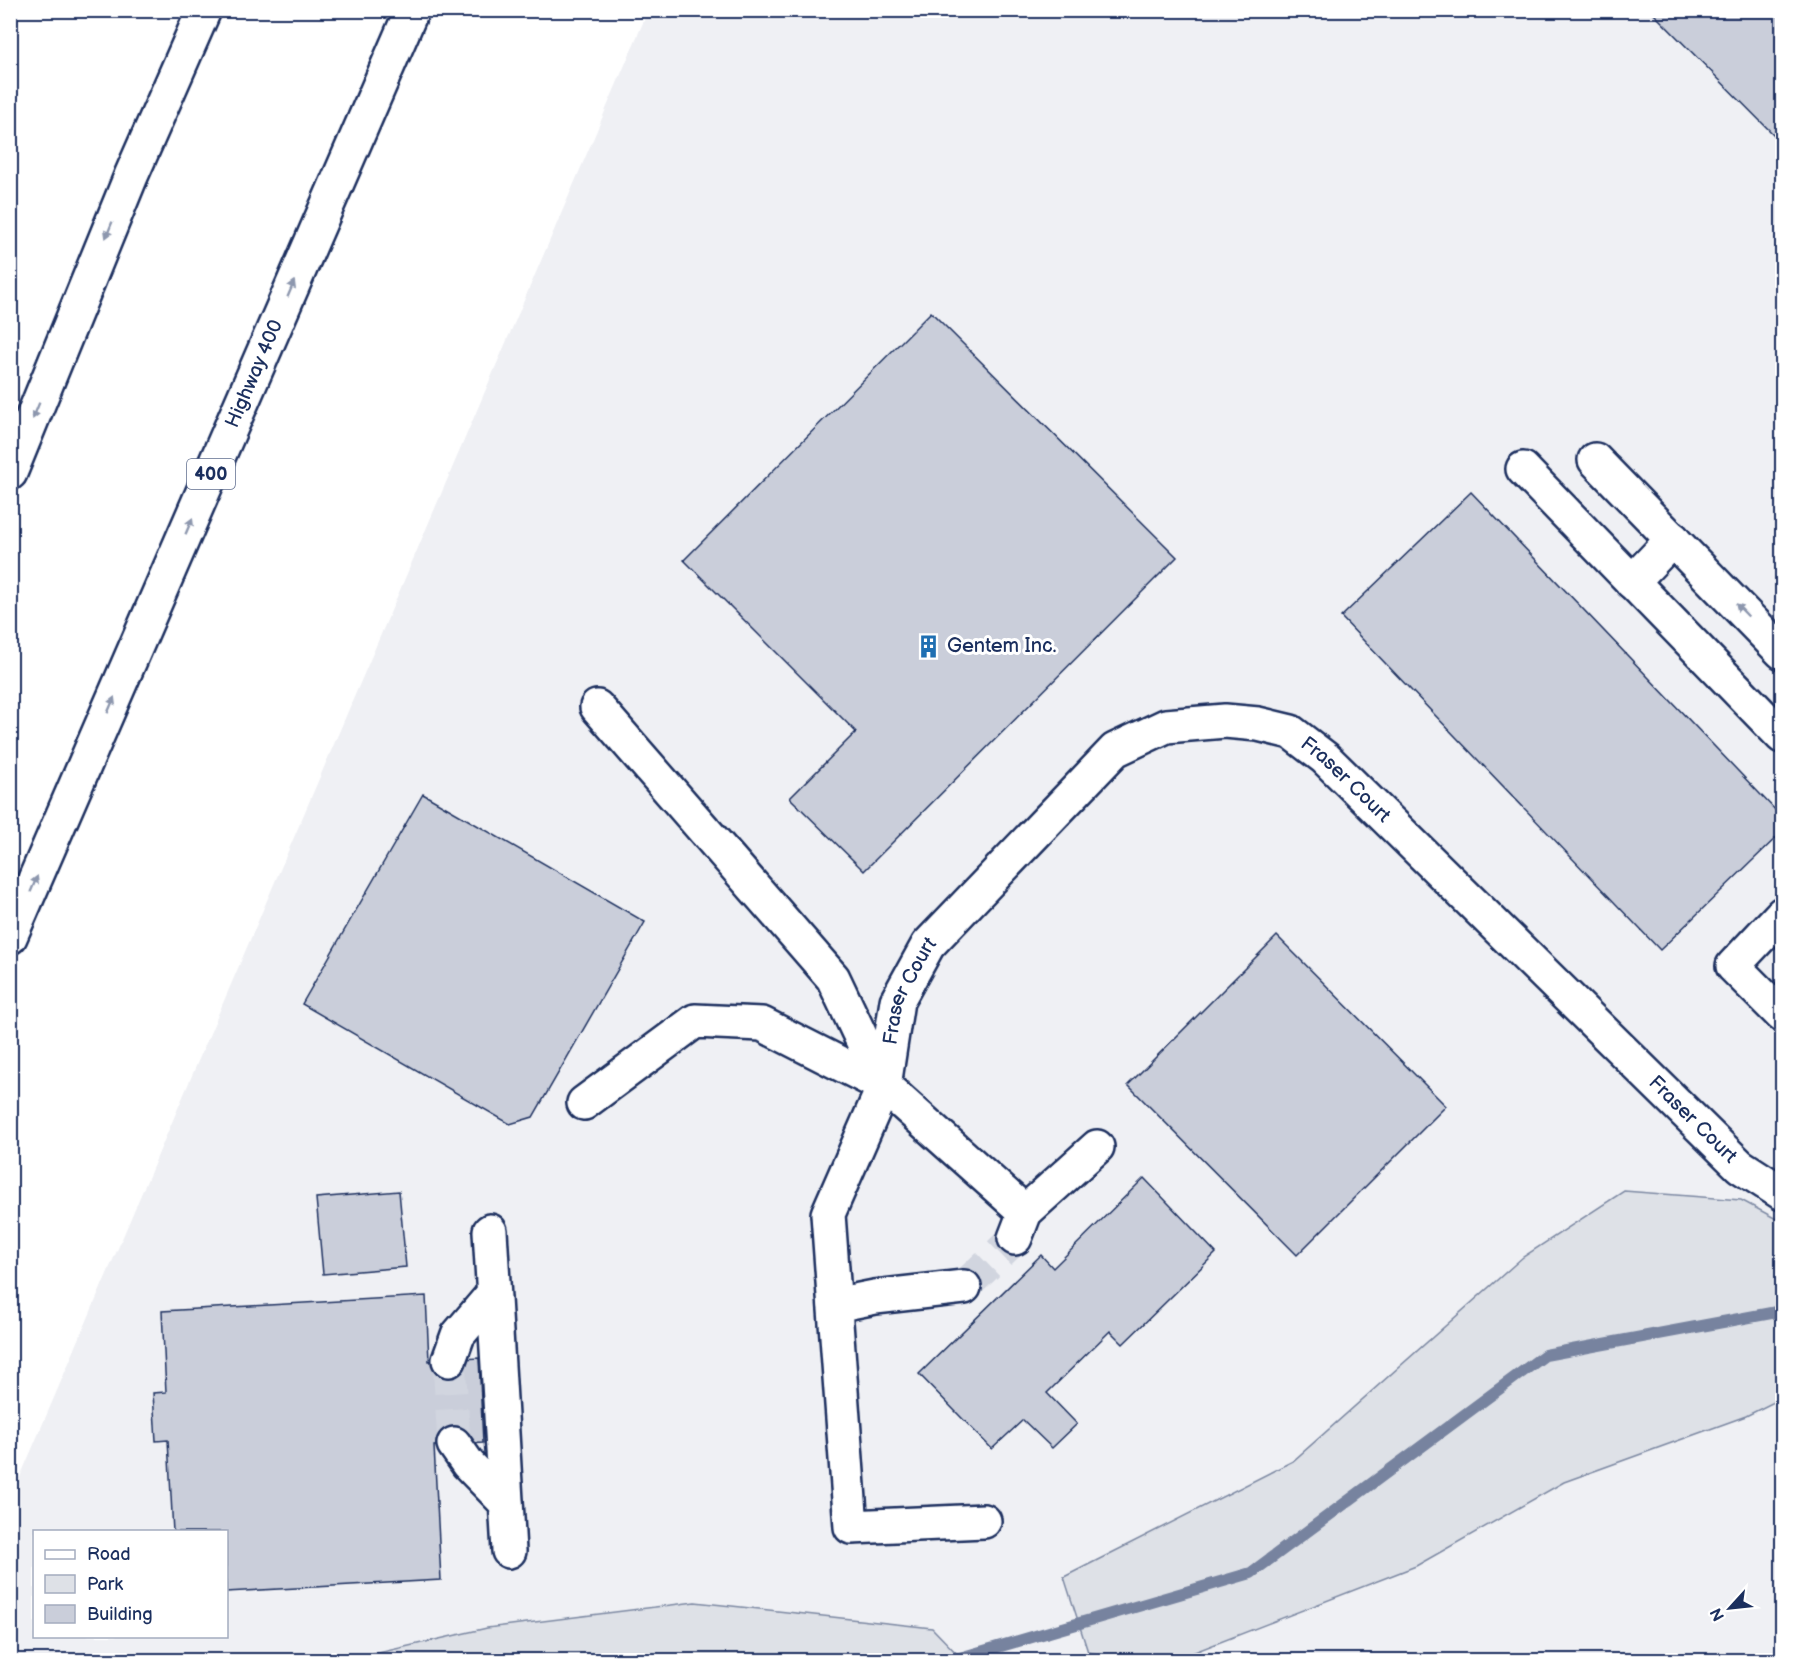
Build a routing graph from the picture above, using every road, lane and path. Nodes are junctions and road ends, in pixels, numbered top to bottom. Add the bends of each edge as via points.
1 (183, 10) edge
2 (204, 10) edge
3 (412, 10) edge
4 (132, 176) junction
5 (1595, 460) dead end
6 (1523, 469) dead end
7 (10, 473) edge
8 (1673, 539) junction
9 (1632, 582) junction
10 (1782, 652) edge
11 (597, 707) dead end
12 (1782, 736) edge
13 (1782, 914) edge
14 (10, 937) edge
15 (1782, 1015) edge
16 (884, 1086) junction
17 (584, 1103) dead end
18 (1097, 1147) dead end
19 (1782, 1193) edge
20 (490, 1231) dead end
21 (964, 1287) tunnel mouth
22 (493, 1294) junction
23 (835, 1305) junction
24 (449, 1360) tunnel mouth
25 (454, 1444) tunnel mouth
26 (506, 1503) junction
27 (984, 1521) dead end
28 (509, 1551) dead end

1 - 4 main road
2 - 4 main road
14 -> 3 main road, Highway 400 / 400
4 -> 7 main road
5 - 8 main road
6 - 9 main road
8 - 9 main road
10 -> 8 main road
9 - 12 main road
11 - 16 main road via 833,978
13 - 15 main road via 1733,966
16 - 17 main road via 762,1024 695,1020
16 - 18 main road via 1020,1225
16 - 19 main road, Fraser Court via 897,1002 928,945 1115,750 1166,726 1225,721 1258,724 1291,732 1325,758 1740,1166
16 - 23 main road, Fraser Court via 828,1214
20 - 22 main road
21 - 23 main road
22 - 24 main road via 458,1335
22 - 26 main road
23 - 27 main road, Fraser Court via 851,1527
25 - 26 main road
26 - 28 main road

